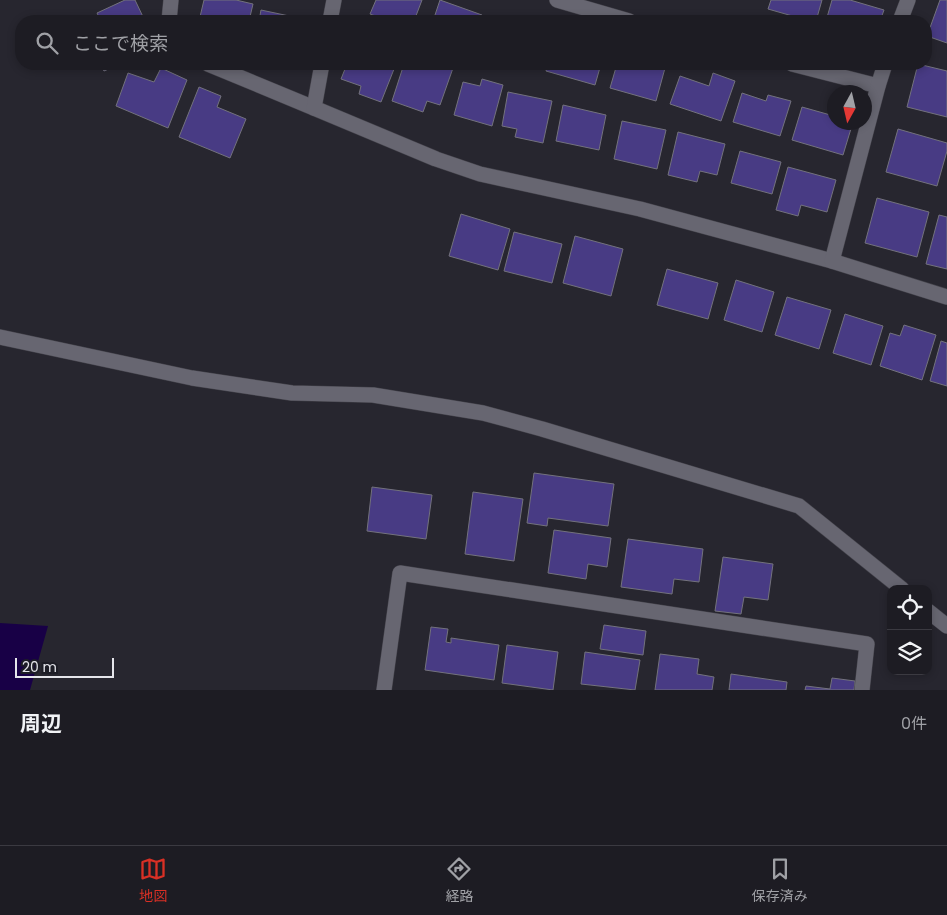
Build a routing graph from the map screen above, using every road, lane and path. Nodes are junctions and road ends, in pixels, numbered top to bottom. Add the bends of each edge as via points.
1 (171, 0) edge
2 (334, 0) edge
3 (557, 0) edge
4 (908, 0) edge
5 (170, 15) edge
6 (331, 15) edge
7 (608, 15) edge
8 (902, 15) edge
9 (222, 70) edge
10 (321, 70) edge
11 (815, 70) edge
12 (883, 70) edge
13 (878, 86) junction
14 (314, 108) junction
15 (832, 261) junction
16 (947, 297) edge
17 (0, 337) edge
18 (897, 585) edge
19 (932, 614) edge
20 (947, 626) edge
21 (384, 690) edge
22 (862, 690) edge

1 - 5 street
2 - 6 street
3 - 7 street
4 - 8 street
9 - 14 street
10 - 14 street
11 - 13 street
12 - 13 street
13 - 15 street
14 - 15 street via 480,174 640,209
15 - 16 street
17 - 18 street via 192,378 292,393 373,396 483,413 542,429 799,506
19 - 20 street
21 - 22 street via 400,573 867,644

